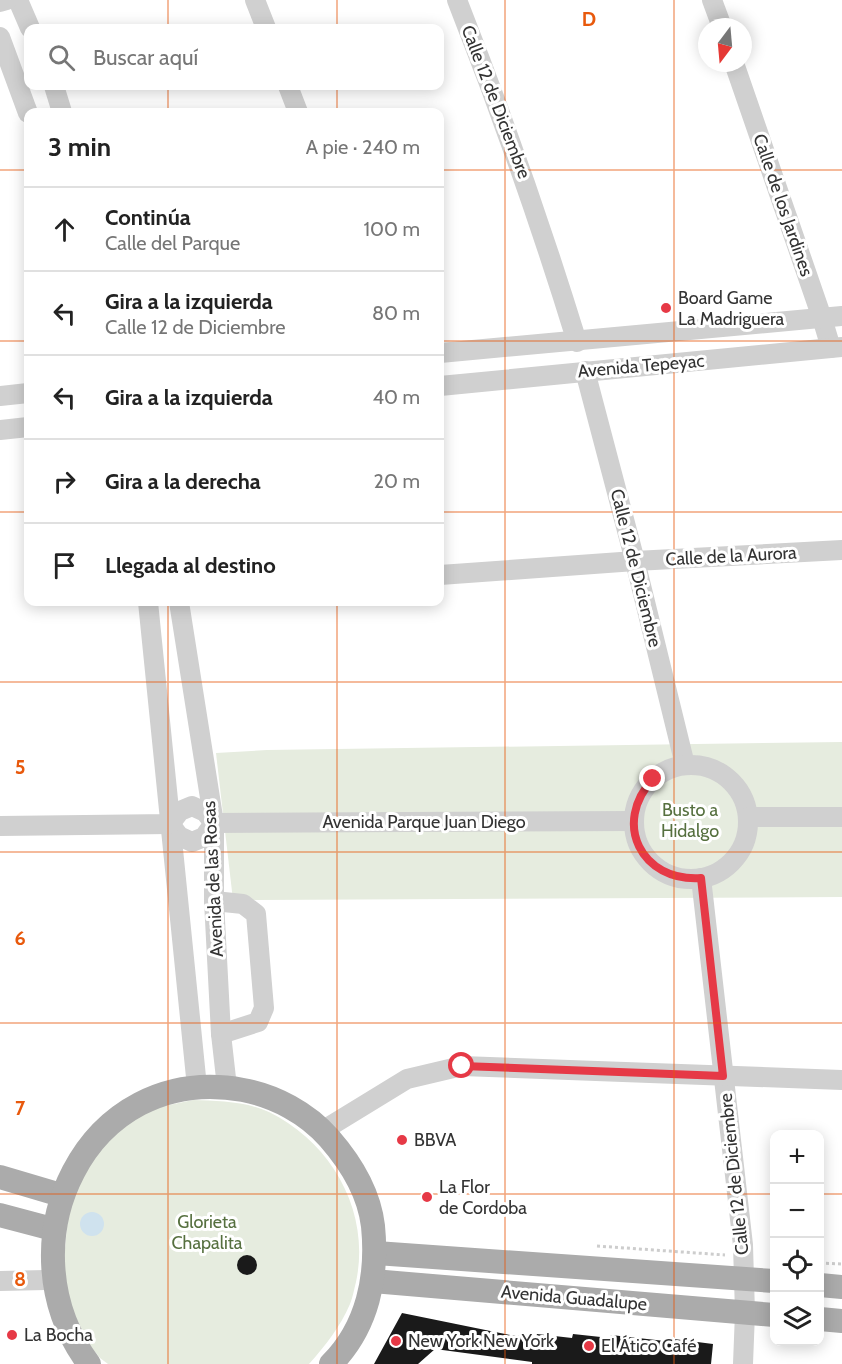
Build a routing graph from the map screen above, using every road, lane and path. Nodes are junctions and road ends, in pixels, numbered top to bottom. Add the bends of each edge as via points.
1 (7, 0) edge
2 (18, 0) edge
3 (255, 0) edge
4 (457, 0) edge
5 (712, 0) edge
6 (0, 2) edge
7 (719, 18) edge
8 (28, 24) edge
9 (264, 24) edge
10 (0, 37) edge
11 (737, 72) edge
12 (55, 90) edge
13 (290, 90) edge
14 (26, 108) edge
15 (61, 108) edge
16 (296, 108) edge
17 (832, 317) edge
18 (577, 342) junction
19 (836, 347) edge
20 (444, 353) edge
21 (585, 371) junction
22 (444, 386) edge
23 (24, 393) edge
24 (0, 396) edge
25 (24, 427) edge
26 (0, 430) edge
27 (842, 550) edge
28 (635, 561) junction
29 (444, 575) edge
30 (148, 606) edge
31 (180, 606) edge
32 (685, 765) junction
33 (748, 817) junction
34 (842, 817) edge
35 (633, 821) junction
36 (214, 823) junction
37 (170, 824) junction
38 (0, 826) edge
39 (701, 878) junction
40 (214, 901) junction
41 (221, 1034) junction
42 (723, 1076) junction
43 (842, 1080) edge
44 (197, 1087) junction
45 (226, 1087) junction
46 (322, 1131) junction
47 (0, 1178) edge
48 (54, 1193) junction
49 (0, 1215) edge
50 (45, 1227) junction
51 (376, 1252) junction
52 (824, 1263) edge
53 (842, 1264) edge
54 (744, 1279) junction
55 (46, 1280) junction
56 (0, 1281) edge
57 (373, 1281) junction
58 (770, 1281) edge
59 (824, 1285) edge
60 (842, 1287) edge
61 (745, 1313) junction
62 (770, 1315) edge
63 (824, 1319) edge
64 (842, 1321) edge
65 (81, 1361) edge
66 (335, 1362) edge
67 (743, 1364) edge

1 - 6 street
2 - 8 street
3 - 9 street
4 - 18 street, Calle 12 de Diciembre via 541,226
5 - 7 street
10 - 14 street
11 - 17 street, Calle de los Jardines
12 - 15 street
13 - 16 street
17 - 18 street, Avenida Tepeyac
17 - 19 street, Calle de los Jardines
18 - 20 street, Avenida Tepeyac
18 - 21 street, Calle 12 de Diciembre via 570,359 576,368
19 - 21 street, Avenida Tepeyac
21 - 22 street, Avenida Tepeyac
21 - 28 street, Calle 12 de Diciembre
23 - 24 street
25 - 26 street
27 - 28 street, Calle de la Aurora
28 - 29 street, Calle de la Aurora
28 - 32 street, Calle 12 de Diciembre
30 - 37 street, Avenida de las Rosas
31 - 36 street, Avenida de las Rosas
32 - 33 street via 711,768 722,774 740,793
32 - 35 street via 663,772 649,783 639,798
33 - 34 street
33 - 39 street via 740,852 723,869
35 - 36 street, Avenida Parque Juan Diego
35 - 39 street via 638,845 653,866 676,877
36 - 37 street via 205,812 192,806 180,811
36 - 37 street via 204,837 192,842 179,836
36 - 40 street, Avenida de las Rosas
37 - 38 street
37 - 44 street, Avenida de las Rosas
39 - 42 street, Calle 12 de Diciembre
40 - 41 street, Avenida de las Rosas
40 - 41 street via 243,904 256,914 264,1008 258,1022
41 - 45 street, Avenida de las Rosas
42 - 43 street
42 - 46 street via 462,1066 407,1078
42 - 54 street, Calle 12 de Diciembre
44 - 45 main road
44 - 48 main road via 166,1092 136,1103 110,1119 80,1148
45 - 46 main road via 278,1101
46 - 51 main road via 345,1156 362,1186
47 - 48 main road
48 - 50 main road
49 - 50 main road
50 - 55 main road
51 - 54 main road, Avenida Guadalupe
51 - 57 main road
52 - 53 path
54 - 58 main road, Avenida Guadalupe
54 - 61 street, Calle 12 de Diciembre
55 - 56 street
55 - 65 main road via 53,1307
57 - 61 main road, Avenida Guadalupe
57 - 66 main road via 365,1310
59 - 60 main road
61 - 62 main road, Avenida Guadalupe
61 - 67 street, Calle 12 de Diciembre
63 - 64 main road

